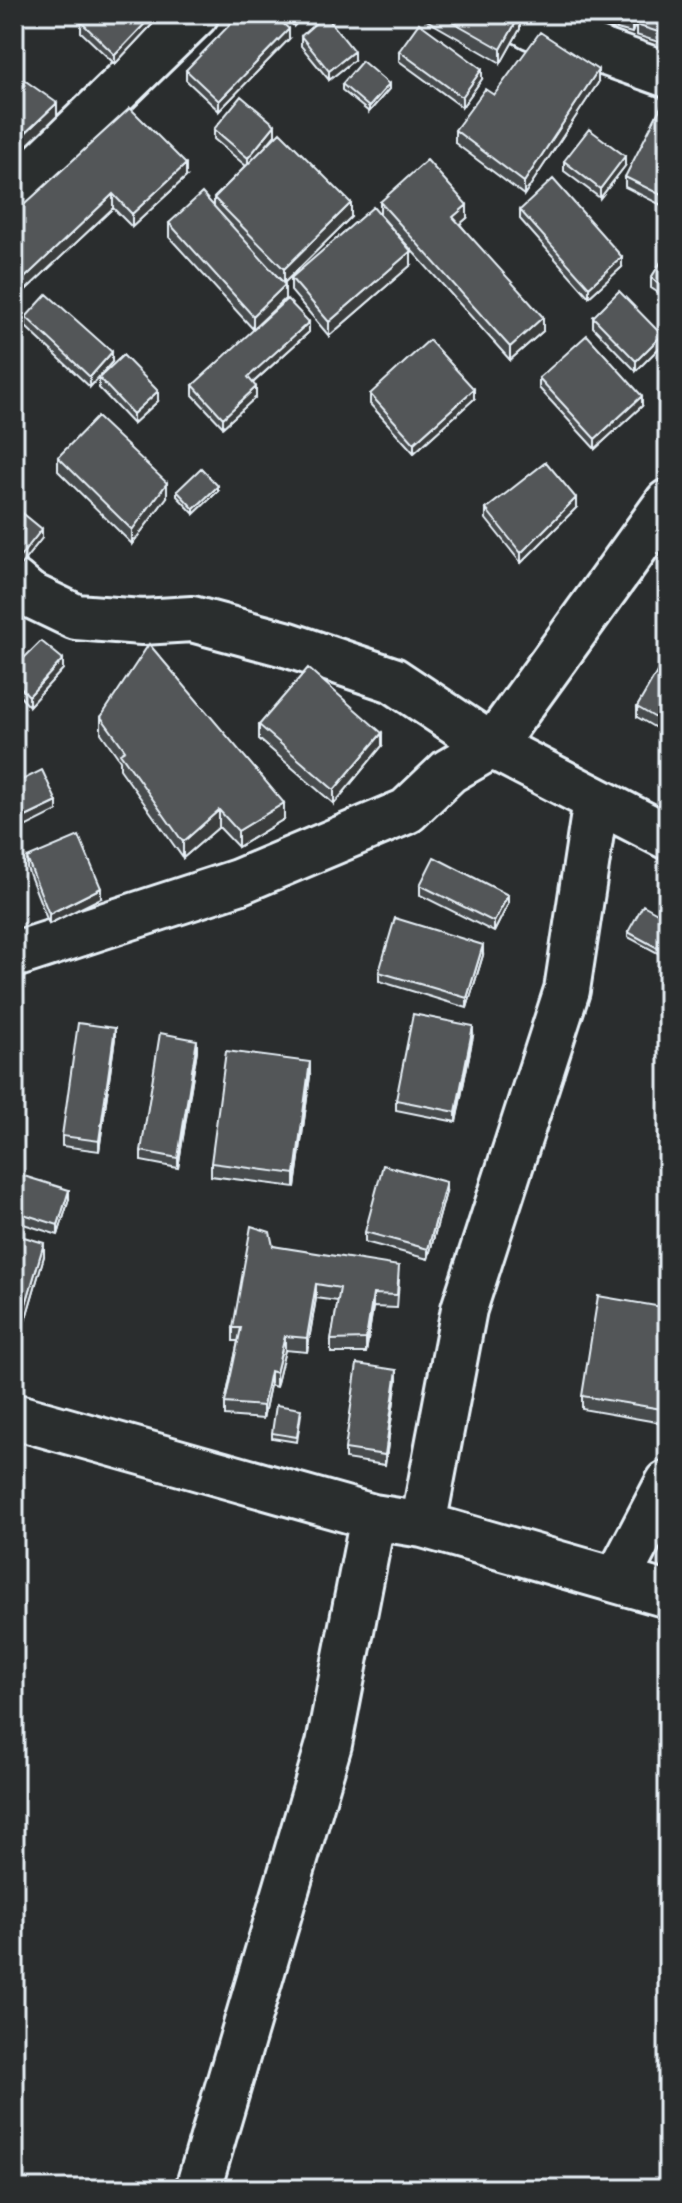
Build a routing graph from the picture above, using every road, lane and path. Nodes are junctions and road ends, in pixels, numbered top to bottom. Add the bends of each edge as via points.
1 (196, 14) edge
2 (510, 14) edge
3 (668, 75) edge
4 (14, 191) edge
5 (668, 502) edge
6 (14, 582) edge
7 (492, 746) junction
8 (596, 800) junction
9 (668, 837) edge
10 (14, 955) edge
11 (14, 1416) edge
12 (668, 1483) edge
13 (373, 1517) junction
14 (423, 1525) junction
15 (617, 1580) junction
16 (668, 1595) edge
17 (198, 2189) edge

1 - 4 street
2 - 3 street
5 - 7 street
6 - 7 street via 76,617 192,619 393,680
7 - 8 street
7 - 10 street via 449,771 407,811 238,882
8 - 9 street
8 - 14 street via 567,990 464,1309
11 - 13 street
12 - 15 street
13 - 14 street
13 - 17 street via 329,1744
14 - 15 street
15 - 16 street

